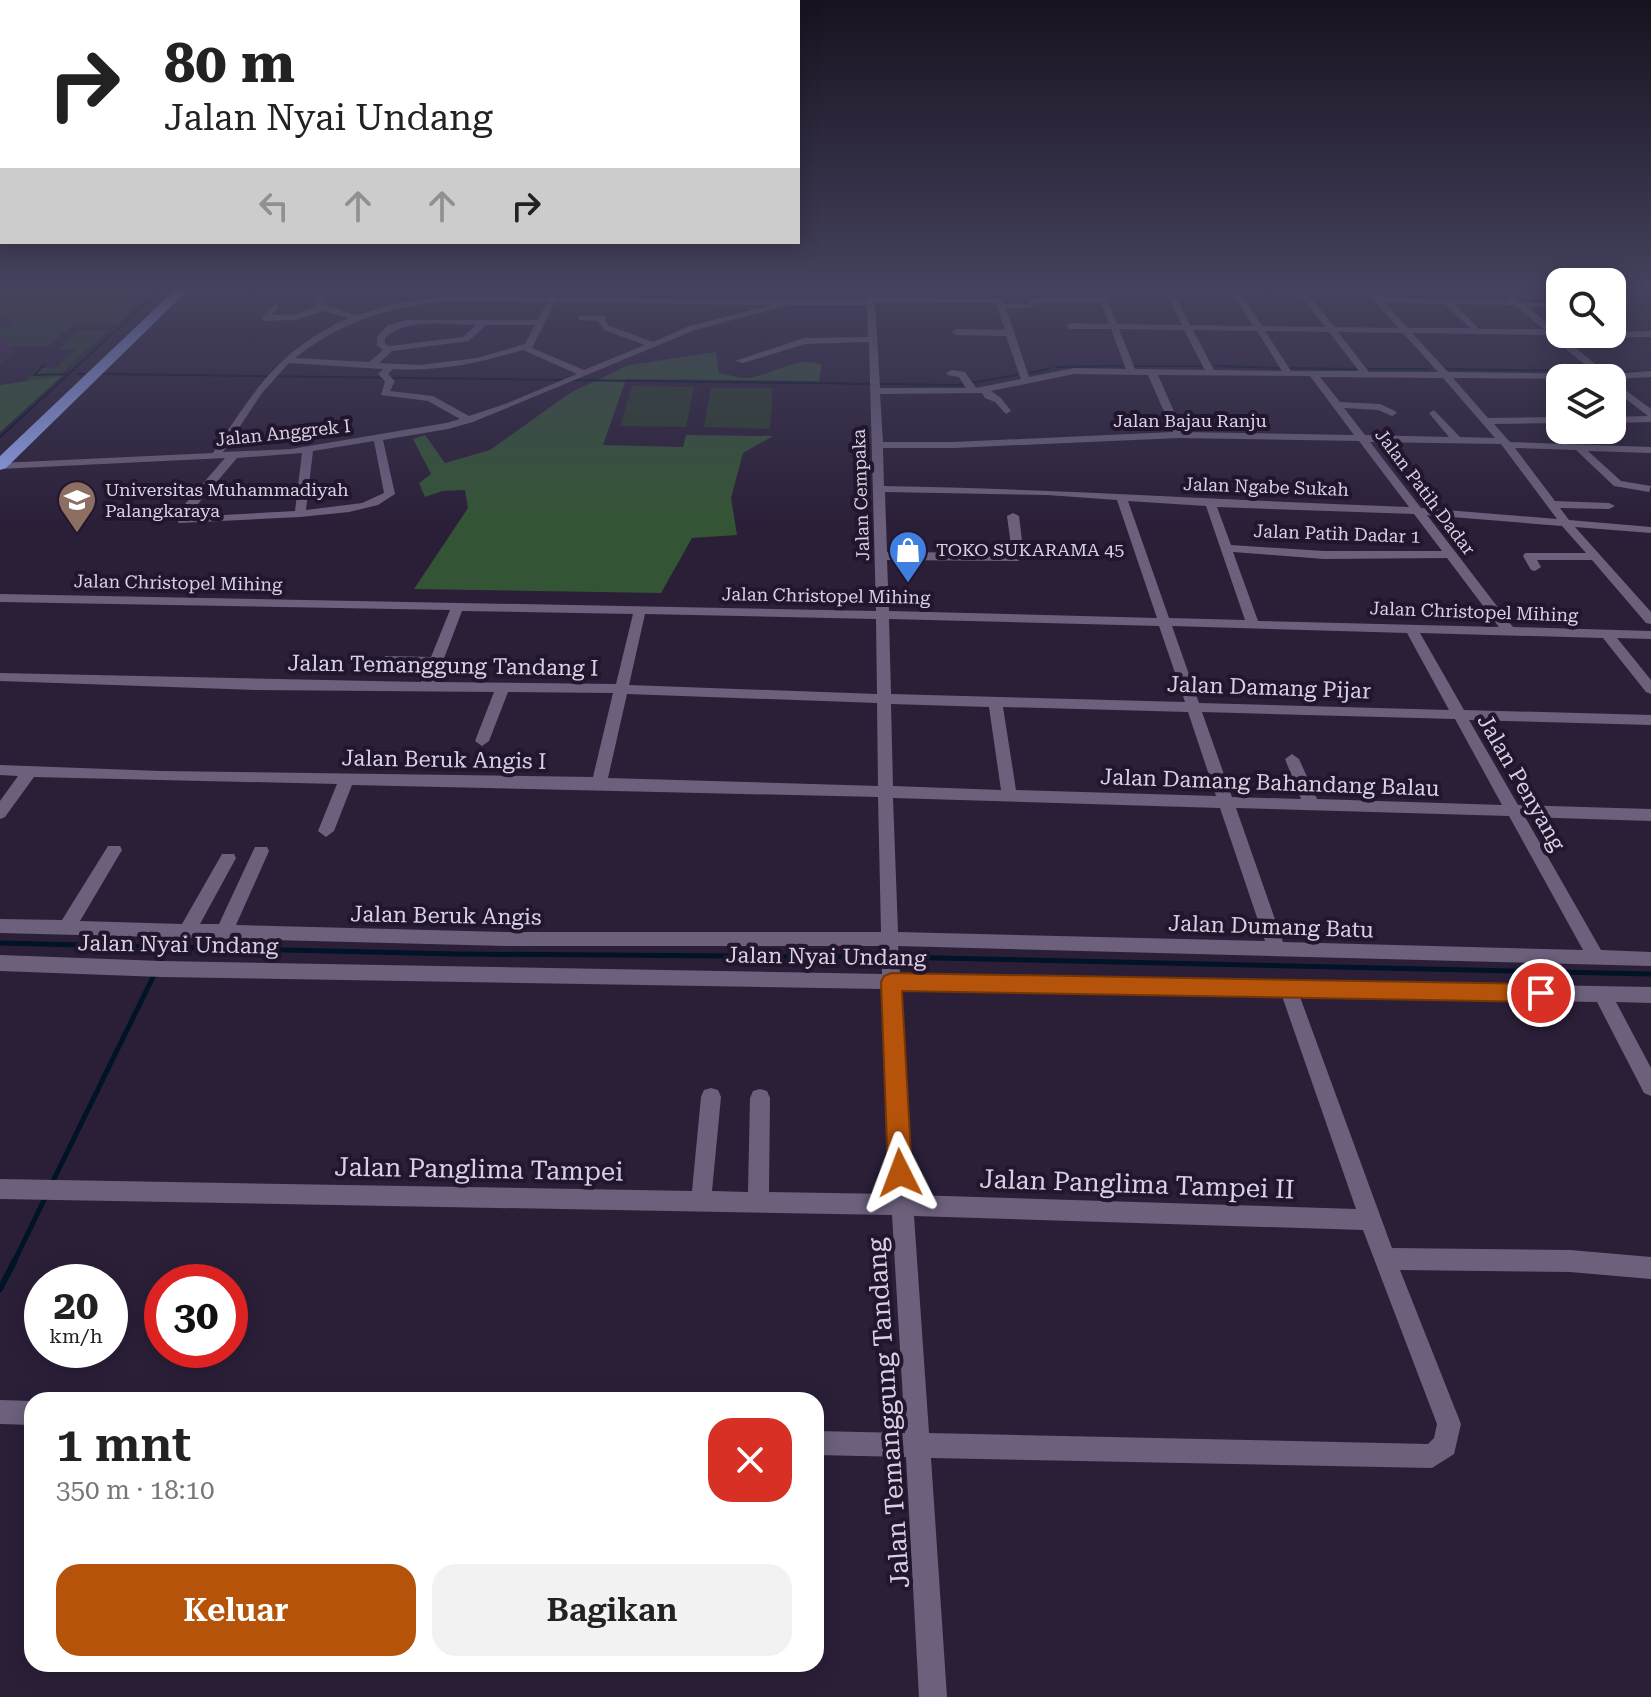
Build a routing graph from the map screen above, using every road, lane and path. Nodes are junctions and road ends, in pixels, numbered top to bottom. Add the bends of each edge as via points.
1 (85, 367) edge
2 (102, 367) edge
3 (280, 367) edge
4 (373, 367) edge
5 (431, 367) edge
6 (563, 367) edge
7 (597, 367) edge
8 (875, 367) edge
9 (1021, 367) edge
10 (1209, 367) edge
11 (1285, 367) edge
12 (1361, 367) edge
13 (1438, 367) edge
14 (1131, 369) joint
15 (1210, 370) junction
16 (385, 372) junction
17 (1152, 372) junction
18 (1288, 372) junction
19 (1365, 372) junction
20 (951, 373) dead end
21 (1443, 373) junction
22 (1313, 374) junction
23 (1651, 374) edge
24 (579, 375) junction
25 (1546, 375) edge
26 (1626, 375) edge
27 (1025, 378) junction
28 (875, 387) junction
29 (972, 388) junction
30 (985, 389) junction
31 (1626, 395) edge
32 (1337, 405) junction
33 (1006, 411) dead end
34 (1392, 413) dead end
35 (1434, 413) dead end
36 (1651, 416) edge
37 (1626, 419) edge
38 (469, 420) junction
39 (1546, 420) edge
40 (1485, 421) junction
41 (1179, 435) junction
42 (378, 438) junction
43 (1361, 438) junction
44 (1456, 439) junction
45 (1505, 443) junction
46 (878, 445) junction
47 (0, 447) edge
48 (1580, 449) junction
49 (308, 450) junction
50 (1646, 450) edge
51 (233, 456) junction
52 (215, 457) junction
53 (1651, 459) edge
54 (0, 466) edge
55 (879, 489) junction
56 (1650, 489) edge
57 (1121, 496) junction
58 (1210, 503) junction
59 (1552, 504) junction
60 (1609, 506) dead end
61 (1415, 511) junction
62 (300, 514) junction
63 (1013, 516) dead end
64 (1567, 525) junction
65 (1651, 530) edge
66 (1545, 534) dead end
67 (1577, 535) junction
68 (1225, 548) junction
69 (1448, 554) junction
70 (882, 556) junction
71 (1596, 557) junction
72 (1535, 567) dead end
73 (0, 598) edge
74 (458, 606) junction
75 (640, 610) junction
76 (884, 615) junction
77 (1651, 620) edge
78 (1164, 622) junction
79 (1253, 624) junction
80 (1411, 629) junction
81 (1509, 631) junction
82 (1607, 634) junction
83 (1651, 635) edge
84 (386, 660) dead end
85 (436, 662) junction
86 (0, 677) edge
87 (426, 688) junction
88 (502, 689) junction
89 (621, 689) junction
90 (1651, 689) edge
91 (885, 699) junction
92 (995, 701) junction
93 (1192, 706) junction
94 (1457, 713) junction
95 (1651, 720) edge
96 (482, 741) dead end
97 (1292, 759) dead end
98 (0, 770) edge
99 (30, 771) junction
100 (347, 779) junction
101 (599, 783) junction
102 (887, 793) junction
103 (1009, 795) junction
104 (1226, 803) junction
105 (1312, 806) junction
106 (1516, 812) junction
107 (0, 813) edge
108 (1651, 815) edge
109 (326, 831) dead end
110 (114, 850) dead end
111 (261, 851) dead end
112 (228, 858) dead end
113 (0, 926) edge
114 (67, 927) junction
115 (187, 931) junction
116 (224, 932) junction
117 (891, 942) junction
118 (1277, 951) junction
119 (1596, 957) junction
120 (1651, 959) edge
121 (0, 963) edge
122 (891, 979) junction
123 (1288, 988) junction
124 (1603, 995) junction
125 (1651, 995) edge
126 (1651, 1087) edge
127 (711, 1097) dead end
128 (760, 1098) dead end
129 (0, 1189) edge
130 (701, 1201) junction
131 (758, 1204) junction
132 (901, 1205) junction
133 (1370, 1220) junction
134 (1386, 1259) junction
135 (1651, 1268) edge
136 (0, 1412) edge
137 (24, 1413) edge
138 (824, 1443) edge
139 (920, 1447) junction
140 (933, 1697) edge

1 - 47 highway
2 - 54 highway
3 - 52 street
4 - 16 street
5 - 16 street
6 - 24 street
7 - 24 street
8 - 28 street, Jalan Cempaka
9 - 27 street
10 - 15 street
11 - 18 street
12 - 19 street
13 - 21 street
14 - 17 street
14 - 27 street
15 - 17 street
15 - 18 street
16 - 38 street via 390,381 385,393 430,398
17 - 41 street
18 - 22 street
19 - 21 street
19 - 22 street
20 - 29 street via 962,374
21 - 25 street
21 - 40 street
22 - 32 street, Jalan Patih Dadar
23 - 26 street
24 - 38 street, Jalan Anggrek I
27 - 30 street
28 - 29 street
28 - 46 street, Jalan Cempaka
29 - 30 street
30 - 33 street
31 - 36 street
32 - 34 street via 1380,407
32 - 43 street, Jalan Patih Dadar
35 - 44 street
36 - 37 street
38 - 42 street, Jalan Anggrek I
39 - 40 street
40 - 45 street
41 - 43 street, Jalan Bajau Ranju
41 - 46 street, Jalan Bajau Ranju
42 - 49 street, Jalan Anggrek I
42 - 62 street via 388,498
43 - 44 street, Jalan Bajau Ranju
43 - 61 street, Jalan Patih Dadar
44 - 45 street, Jalan Bajau Ranju
45 - 48 street, Jalan Bajau Ranju
45 - 59 street
46 - 55 street, Jalan Cempaka
48 - 50 street, Jalan Bajau Ranju
48 - 56 street via 1618,484
49 - 51 street, Jalan Anggrek I
49 - 62 street
50 - 53 street
51 - 52 street, Jalan Anggrek I
51 - 62 street via 183,513 183,521
52 - 54 street, Jalan Anggrek I
55 - 57 street, Jalan Ngabe Sukah
55 - 70 street, Jalan Cempaka
57 - 58 street, Jalan Ngabe Sukah
57 - 78 street
58 - 61 street, Jalan Ngabe Sukah
58 - 68 street
59 - 60 street
59 - 64 street
61 - 64 street, Jalan Ngabe Sukah
61 - 69 street, Jalan Patih Dadar
63 - 70 street via 1018,557
64 - 65 street, Jalan Ngabe Sukah
64 - 67 street
66 - 67 street
67 - 71 street
68 - 69 street, Jalan Patih Dadar 1 via 1324,555
68 - 79 street
69 - 81 street, Jalan Patih Dadar
70 - 76 street, Jalan Cempaka
71 - 72 street via 1529,556
71 - 77 street
73 - 74 street, Jalan Christopel Mihing
74 - 75 street, Jalan Christopel Mihing
74 - 85 street
75 - 76 street, Jalan Christopel Mihing
75 - 89 street
76 - 78 street, Jalan Christopel Mihing
76 - 91 street, Jalan Cempaka
78 - 79 street, Jalan Christopel Mihing
78 - 93 street
79 - 80 street, Jalan Christopel Mihing
80 - 81 street, Jalan Christopel Mihing
80 - 94 street, Jalan Penyang
81 - 82 street, Jalan Christopel Mihing
82 - 83 street, Jalan Christopel Mihing
82 - 90 street
84 - 85 street
85 - 87 street
86 - 87 street, Jalan Temanggung Tandang I
87 - 88 street, Jalan Temanggung Tandang I
88 - 89 street, Jalan Temanggung Tandang I
88 - 96 street
89 - 91 street, Jalan Temanggung Tandang I
89 - 101 street
91 - 92 street, Jalan Damang Pijar
91 - 102 street, Jalan Cempaka
92 - 93 street, Jalan Damang Pijar
92 - 103 street
93 - 94 street, Jalan Damang Pijar
93 - 104 street
94 - 95 street, Jalan Damang Pijar
94 - 106 street, Jalan Penyang
97 - 105 street
98 - 99 street, Jalan Beruk Angis I
99 - 100 street, Jalan Beruk Angis I
99 - 107 street
100 - 101 street, Jalan Beruk Angis I
100 - 109 street
101 - 102 street, Jalan Beruk Angis I
102 - 103 street, Jalan Damang Bahandang Balau
102 - 117 street, Jalan Cempaka
103 - 104 street, Jalan Damang Bahandang Balau
104 - 105 street, Jalan Damang Bahandang Balau
104 - 118 street
105 - 106 street, Jalan Damang Bahandang Balau
106 - 108 street, Jalan Damang Bahandang Balau
106 - 119 street, Jalan Penyang
110 - 114 street
111 - 116 street
112 - 115 street
113 - 114 street, Jalan Beruk Angis
114 - 115 street, Jalan Beruk Angis
115 - 116 street, Jalan Beruk Angis
116 - 117 street, Jalan Beruk Angis
117 - 118 street, Jalan Dumang Batu
117 - 122 street, Jalan Temanggung Tandang
118 - 119 street, Jalan Dumang Batu
119 - 120 street, Jalan Dumang Batu
121 - 122 street, Jalan Nyai Undang
122 - 123 street, Jalan Nyai Undang
122 - 132 street, Jalan Temanggung Tandang
123 - 124 street, Jalan Nyai Undang
123 - 133 street
124 - 125 street, Jalan Nyai Undang
124 - 126 street
127 - 130 street
128 - 131 street
129 - 130 street, Jalan Panglima Tampei
130 - 131 street, Jalan Panglima Tampei
131 - 132 street, Jalan Panglima Tampei
132 - 133 street, Jalan Panglima Tampei II
132 - 139 street, Jalan Temanggung Tandang
133 - 134 street
134 - 135 street via 1570,1261
134 - 139 street via 1449,1424 1445,1445 1432,1456
136 - 137 street
138 - 139 street
139 - 140 street, Jalan Temanggung Tandang

